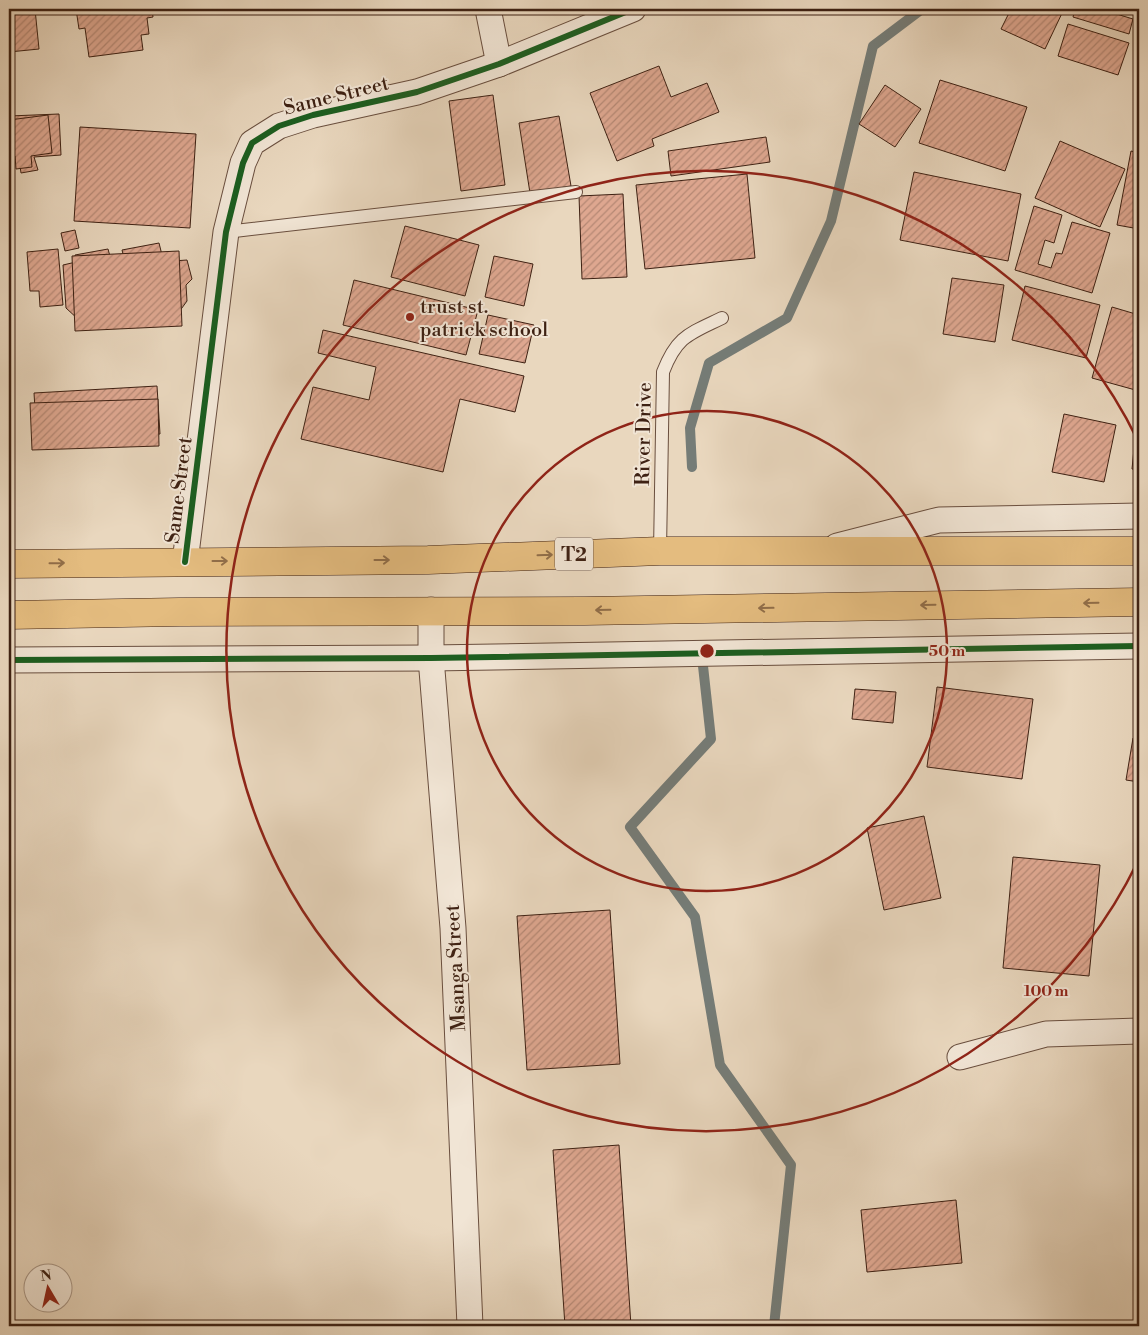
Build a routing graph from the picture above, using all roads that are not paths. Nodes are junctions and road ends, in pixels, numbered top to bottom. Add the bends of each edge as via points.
1 (488, 9) edge
2 (633, 9) edge
3 (499, 64) junction
4 (576, 192) dead end
5 (226, 232) junction
6 (722, 318) dead end
7 (1139, 516) edge
8 (660, 551) junction
9 (1139, 551) edge
10 (811, 552) junction
11 (185, 562) junction
12 (9, 564) edge
13 (1139, 602) edge
14 (431, 610) junction
15 (9, 614) edge
16 (1139, 646) edge
17 (431, 658) junction
18 (9, 660) edge
19 (1139, 1031) edge
20 (960, 1057) dead end
21 (470, 1326) edge

1 - 3 street
2 - 3 street, Same Street
3 - 5 street, Same Street via 417,92 313,115 279,126 252,143 243,163
4 - 5 lane
5 - 11 street, Same Street
6 - 8 lane, River Drive via 682,338 670,352 663,372
7 - 10 street via 939,520
8 - 10 highway, T2
11 -> 8 highway, T2 via 428,560
9 - 10 highway, T2
12 -> 11 highway, T2
13 -> 14 highway via 584,611
14 - 15 highway
14 - 17 street, Msanga Street
16 - 17 street
17 - 18 street
17 - 21 street, Msanga Street via 454,928
19 - 20 street via 1046,1034

